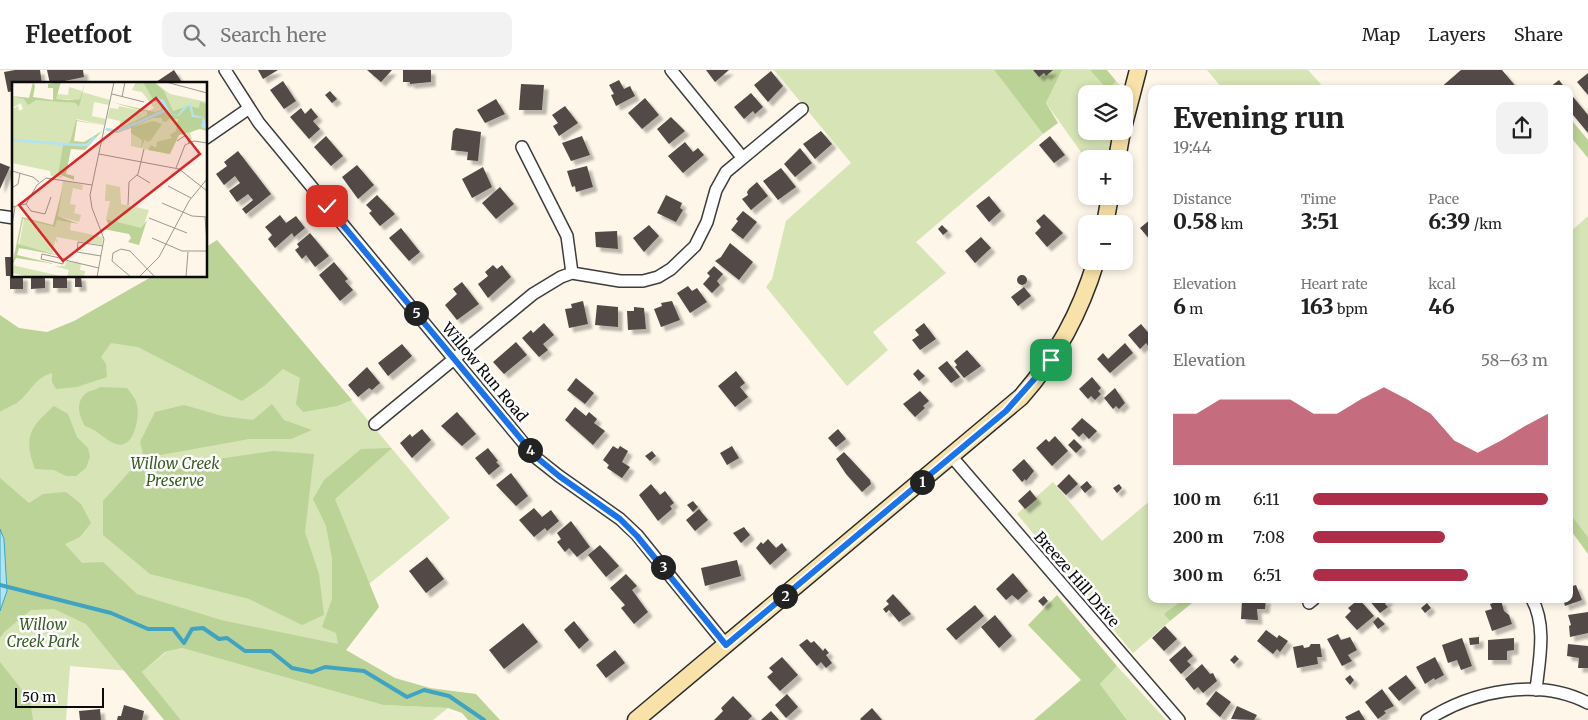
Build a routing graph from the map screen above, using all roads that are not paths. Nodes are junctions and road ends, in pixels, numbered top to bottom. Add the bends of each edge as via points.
1 (226, 70) edge
2 (671, 70) edge
3 (1138, 70) edge
4 (1133, 89) edge
5 (248, 109) junction
6 (802, 109) dead end
7 (208, 137) edge
8 (522, 147) dead end
9 (742, 157) junction
10 (1093, 270) edge
11 (572, 274) junction
12 (454, 359) junction
13 (375, 424) dead end
14 (952, 457) junction
15 (1534, 603) edge
16 (726, 645) junction
17 (1536, 690) junction
18 (1588, 703) edge
19 (636, 720) edge
20 (1179, 720) edge
21 (1427, 720) edge

1 - 5 street, Willow Run Road
2 - 9 street
3 - 4 main road
5 - 7 street
5 - 12 street, Willow Run Road
6 - 9 street
8 - 11 street via 567,236
9 - 11 street via 726,172 716,190 707,222 695,246 671,269 643,281
10 - 14 main road via 1065,339 1051,360 1016,402
11 - 12 street via 560,277 533,294
12 - 13 street
12 - 16 street, Willow Run Road via 535,456 620,519 637,536
14 - 16 main road
14 - 20 street, Breeze Hill Drive
15 - 17 street via 1541,625
16 - 19 main road
17 - 18 street
17 - 21 street via 1505,691 1471,698

